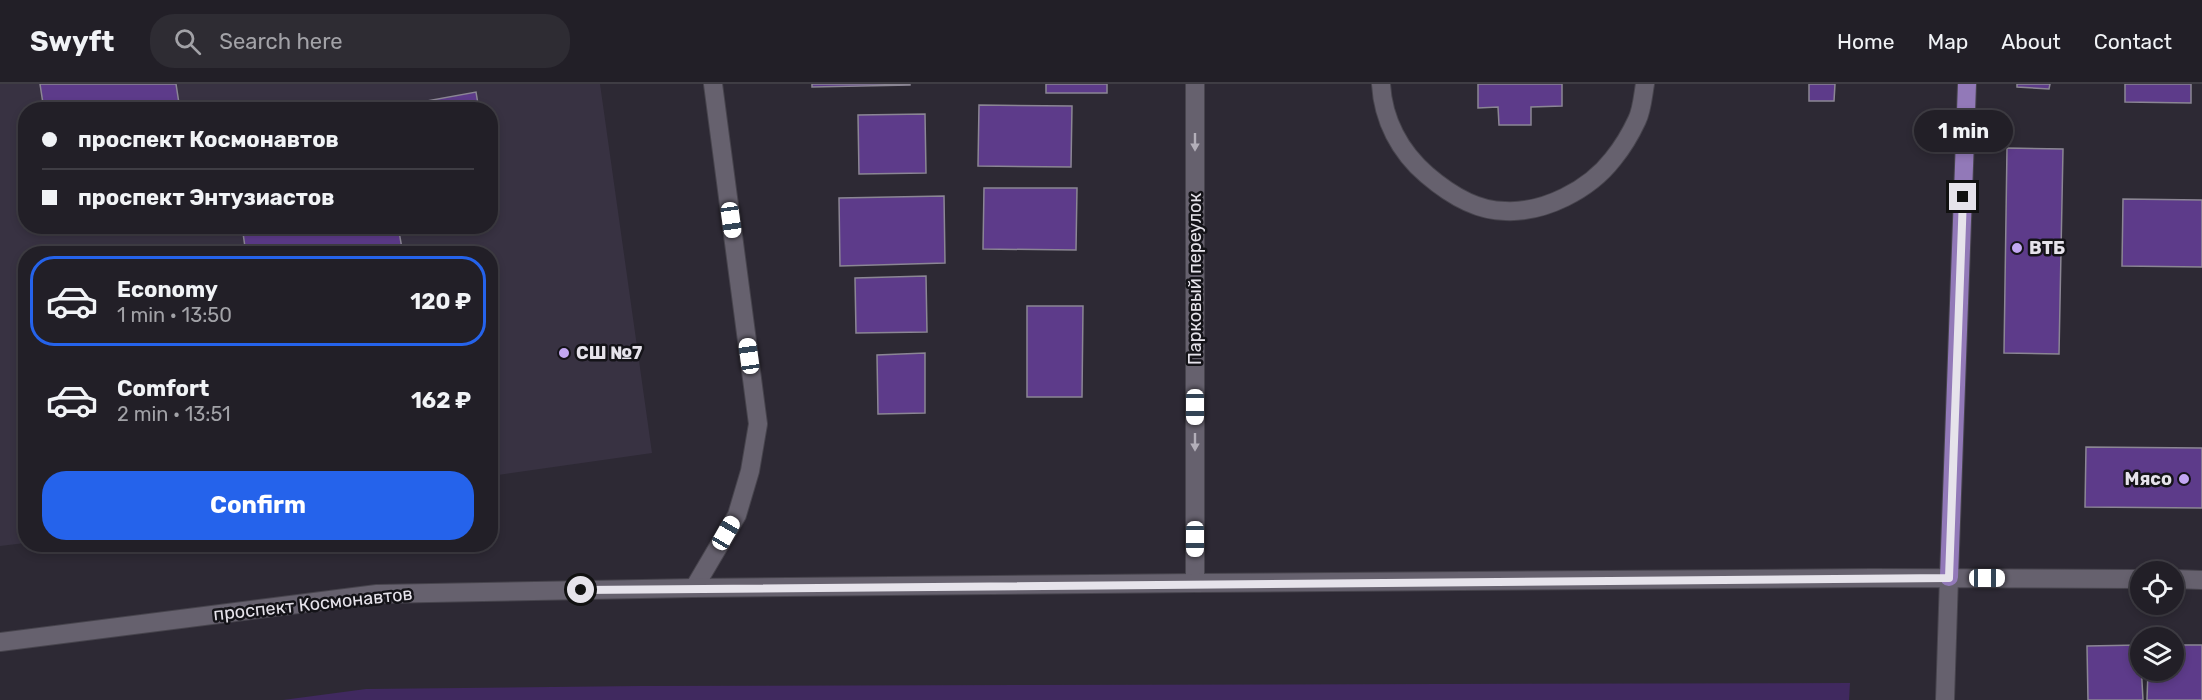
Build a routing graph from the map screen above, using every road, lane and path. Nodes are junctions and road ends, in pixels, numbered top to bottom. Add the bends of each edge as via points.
1 (713, 84) edge
2 (1195, 84) edge
3 (1381, 84) edge
4 (1645, 84) edge
5 (1967, 84) edge
6 (1949, 578) junction
7 (2130, 579) edge
8 (2184, 579) edge
9 (2202, 580) edge
10 (1195, 583) junction
11 (694, 588) junction
12 (0, 642) edge
13 (1945, 700) edge

1 - 11 street via 759,424 737,515
2 -> 10 street, Парковый переулок
3 - 4 street via 1382,103 1395,137 1414,164 1443,189 1471,203 1504,212 1537,208 1582,189 1613,159 1638,118
5 - 6 main road
6 - 7 street, проспект Космонавтов
6 - 10 street, проспект Космонавтов
6 - 13 street
8 - 9 street
10 - 11 street, проспект Космонавтов
11 - 12 street, проспект Космонавтов via 377,594

